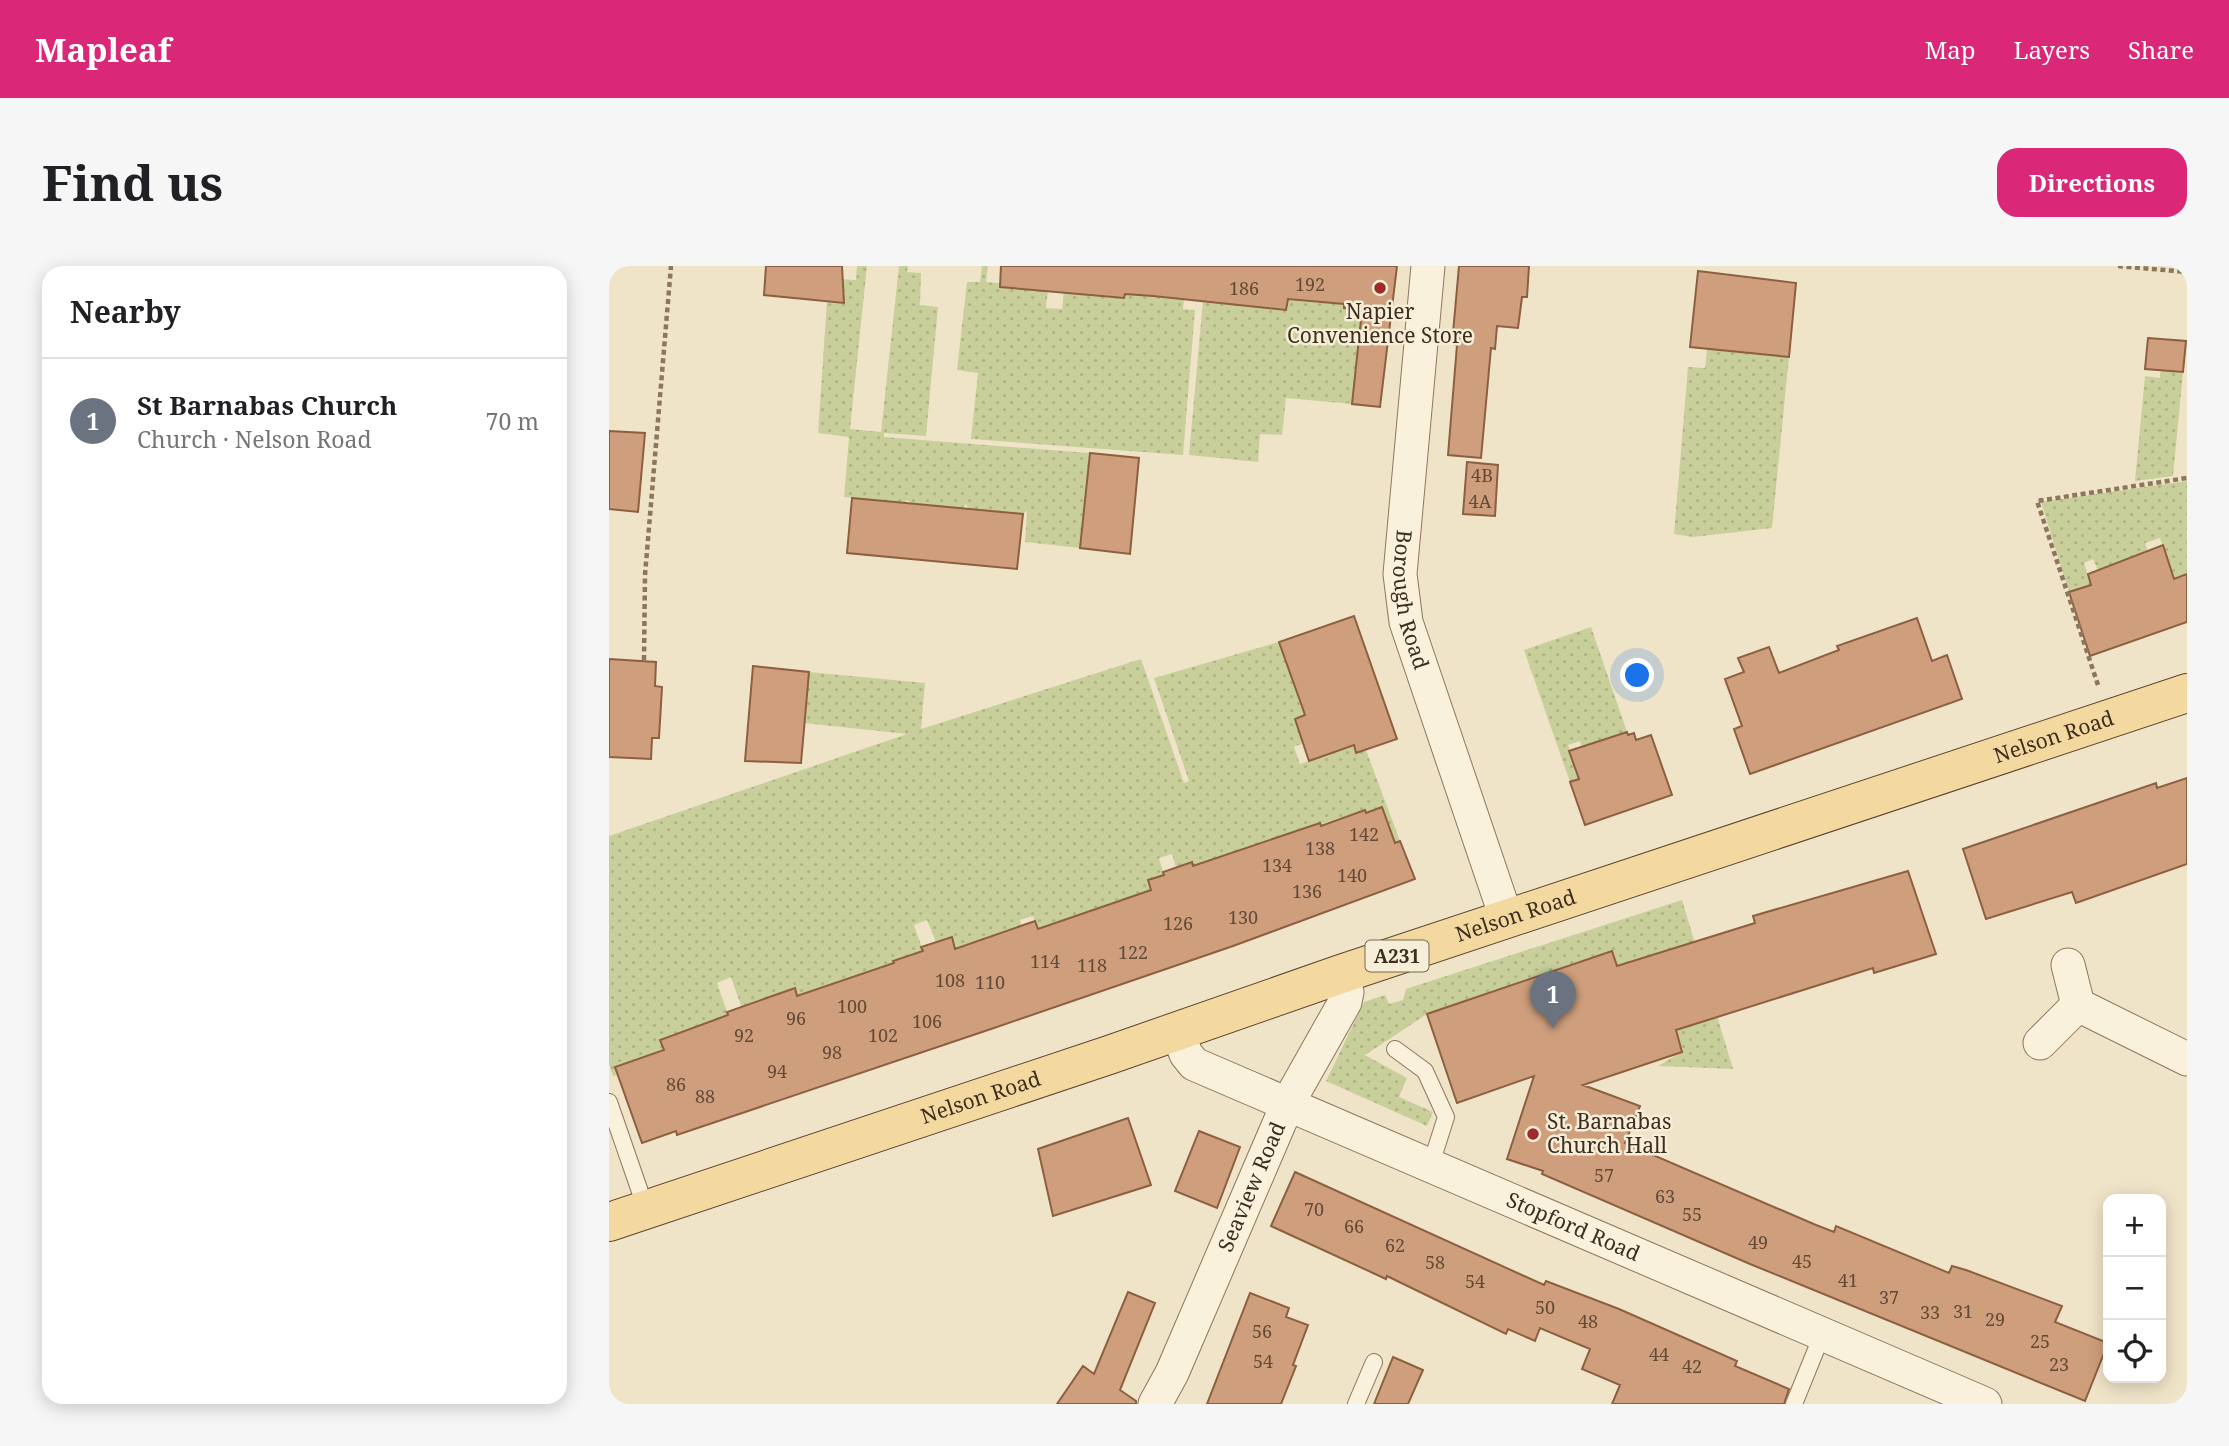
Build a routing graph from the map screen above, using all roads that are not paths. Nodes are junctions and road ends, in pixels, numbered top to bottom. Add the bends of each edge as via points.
1 (1428, 266) edge
2 (2187, 693) edge
3 (1507, 920) junction
4 (2068, 965) dead end
5 (1341, 974) junction
6 (2078, 1005) junction
7 (1177, 1031) junction
8 (2041, 1043) dead end
9 (1395, 1049) dead end
10 (2187, 1059) edge
11 (609, 1102) edge
12 (1288, 1103) junction
13 (1431, 1164) junction
14 (646, 1210) junction
15 (609, 1223) edge
16 (1822, 1335) junction
17 (1374, 1362) dead end
18 (1155, 1404) edge
19 (1356, 1404) edge
20 (1794, 1404) edge
21 (1985, 1404) edge

1 - 3 street, Borough Road via 1401,586 1406,622
2 - 3 main road, Nelson Road / A231
3 - 5 main road, Nelson Road / A231
4 - 6 street
5 - 7 main road, Nelson Road / A231
5 - 12 street, Seaview Road via 1345,1003
6 - 8 street
6 - 10 street
7 - 12 street, Stopford Road via 1194,1064
7 - 14 main road, Nelson Road / A231
9 - 13 lane via 1425,1071 1446,1117
11 - 14 lane
12 - 13 street, Stopford Road
12 - 18 street, Seaview Road
13 - 16 street, Stopford Road
14 - 15 main road, Nelson Road / A231
16 - 20 lane
16 - 21 street, Stopford Road
17 - 19 lane

